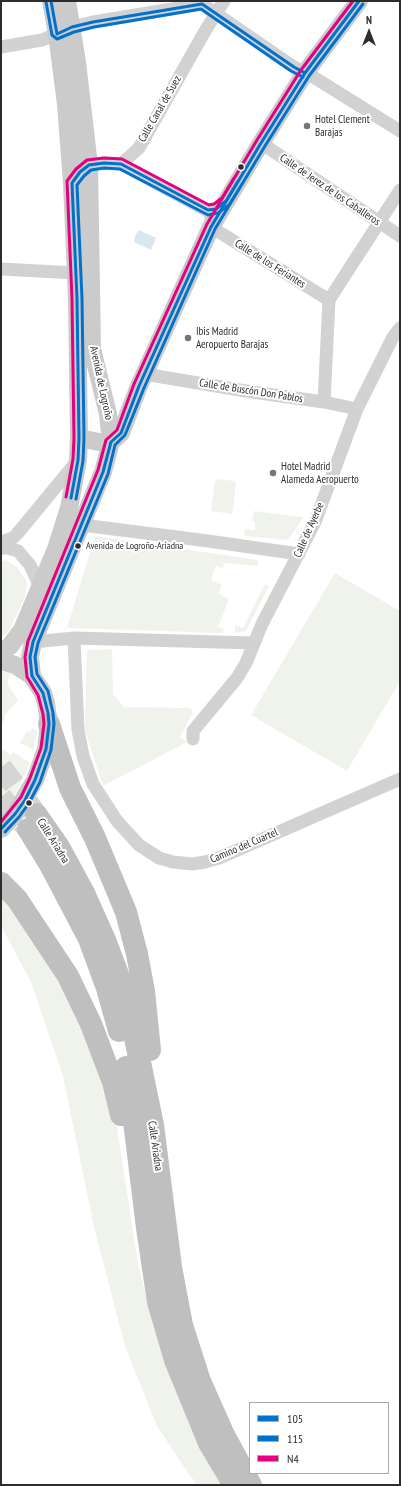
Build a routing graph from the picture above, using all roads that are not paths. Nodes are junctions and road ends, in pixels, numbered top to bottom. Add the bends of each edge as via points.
1 (51, 1) edge
2 (67, 1) edge
3 (224, 1) edge
4 (359, 1) edge
5 (204, 3) edge
6 (216, 14) junction
7 (65, 31) junction
8 (1, 47) edge
9 (305, 73) junction
10 (400, 132) edge
11 (260, 144) junction
12 (121, 164) junction
13 (89, 165) junction
14 (72, 183) junction
15 (400, 190) edge
16 (210, 219) junction
17 (379, 222) junction
18 (400, 236) edge
19 (1, 269) edge
20 (76, 273) junction
21 (329, 300) junction
22 (400, 328) edge
23 (144, 374) junction
24 (78, 400) junction
25 (324, 402) junction
26 (106, 407) junction
27 (357, 409) junction
28 (79, 438) junction
29 (111, 442) junction
30 (78, 460) junction
31 (82, 525) junction
32 (1, 542) edge
33 (1, 548) edge
34 (299, 554) junction
35 (40, 587) junction
36 (74, 638) junction
37 (33, 642) junction
38 (253, 643) junction
39 (1, 653) edge
40 (1, 661) edge
41 (32, 676) junction
42 (49, 724) junction
43 (193, 739) dead end
44 (400, 779) edge
45 (1, 829) edge
46 (1, 882) edge
47 (153, 1125) junction
48 (158, 1302) junction
49 (234, 1485) edge
50 (251, 1485) edge

1 - 7 main road, Avenida de Logroño
2 - 7 main road, Avenida de Logroño
3 - 6 street, Calle Canal de Suez
4 - 9 main road
5 - 6 street
5 - 7 street via 93,22
6 - 9 street
6 - 12 street, Calle Canal de Suez via 139,148
7 - 8 street via 42,40
7 - 13 main road, Avenida de Logroño via 85,123
7 - 14 main road, Avenida de Logroño via 66,104
9 - 10 street
9 - 11 main road
11 - 16 main road via 226,201
11 - 17 street, Calle de Jerez de los Caballeros
12 - 13 street
12 - 16 street, Calle de los Feriantes
13 - 14 street
13 - 26 main road, Avenida de Logroño via 92,348
14 - 20 main road, Avenida de Logroño
15 - 17 street
16 - 21 street, Calle de los Feriantes
16 - 23 main road
17 - 18 street, Calle de Jerez de los Caballeros
17 - 21 street
19 - 20 street
20 - 24 main road, Avenida de Logroño
21 - 25 street
22 - 27 street, Calle de Ayerbe
23 - 25 street, Calle de Buscón Don Pablos
23 - 29 main road via 121,433
24 - 26 main road via 97,402
24 - 28 main road, Avenida de Logroño
25 - 27 street, Calle de Buscón Don Pablos
26 - 29 main road, Avenida de Logroño
27 - 34 street, Calle de Ayerbe via 315,522
28 - 29 main road
28 - 30 main road, Avenida de Logroño
29 - 31 main road, Avenida de Logroño via 104,470
30 - 32 street via 17,534
30 - 35 main road, Avenida de Logroño via 63,527
31 - 34 street
31 - 37 main road, Avenida de Logroño
33 - 35 street via 18,551 30,566
34 - 38 street, Calle de Ayerbe
35 - 39 main road, Avenida de Logroño via 22,630
36 - 37 street
36 - 38 street
36 - 44 street, Camino del Cuartel via 78,730 83,756 93,784 117,821 139,845 159,858 193,864 219,858
37 - 41 main road, Avenida de Logroño via 30,657
38 - 43 street, Calle de Ayerbe via 237,678 193,731
40 - 41 main road via 15,665
41 - 42 main road via 43,694
42 - 45 main road via 46,749 35,780 15,814
42 - 47 highway via 70,788 95,838 126,912 137,954 144,991 151,1062
46 - 48 highway via 17,899 68,976 91,1024 113,1082 128,1144 142,1252
47 - 48 highway, Calle Ariadna via 124,993 108,946 84,893 59,847 32,822 49,864 89,939 121,1038
47 - 50 highway, Calle Ariadna via 171,1267 182,1325 200,1381 222,1433
48 - 49 highway, Calle Ariadna via 175,1360 209,1444

